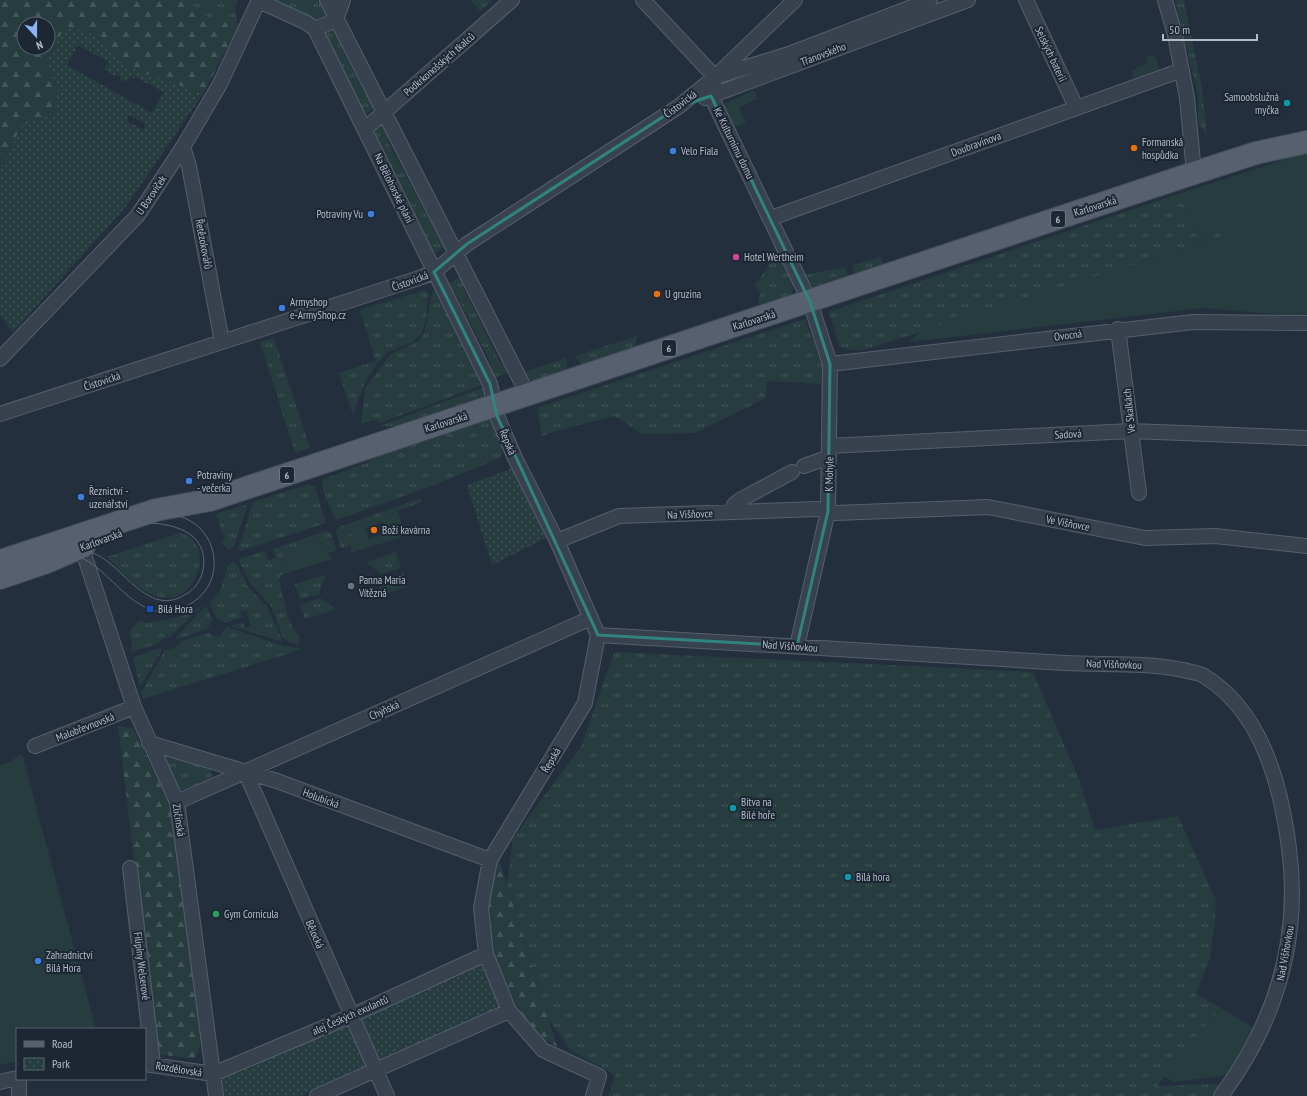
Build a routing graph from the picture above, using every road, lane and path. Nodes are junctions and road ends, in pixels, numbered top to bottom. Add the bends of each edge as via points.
1 (259, 0) edge
2 (327, 0) edge
3 (343, 0) edge
4 (512, 0) edge
5 (643, 0) edge
6 (795, 0) edge
7 (930, 0) edge
8 (968, 0) edge
9 (1026, 0) edge
10 (1165, 0) edge
11 (336, 20) junction
12 (315, 29) junction
13 (1182, 70) junction
14 (715, 77) junction
15 (711, 96) junction
16 (678, 107) junction
17 (1076, 107) junction
18 (384, 112) junction
19 (365, 129) junction
20 (1307, 142) edge
21 (183, 147) junction
22 (1194, 173) junction
23 (771, 218) junction
24 (455, 253) junction
25 (434, 272) junction
26 (810, 302) junction
27 (1307, 323) edge
28 (1118, 329) junction
29 (222, 342) junction
30 (0, 359) edge
31 (830, 364) junction
32 (528, 395) junction
33 (494, 406) junction
34 (0, 414) edge
35 (1132, 431) junction
36 (1307, 438) edge
37 (829, 451) junction
38 (1139, 493) dead end
39 (828, 511) junction
40 (732, 512) junction
41 (80, 541) junction
42 (556, 541) junction
43 (1307, 546) edge
44 (0, 561) edge
45 (0, 578) edge
46 (591, 618) junction
47 (598, 635) junction
48 (797, 646) junction
49 (134, 707) junction
50 (149, 743) junction
51 (35, 746) dead end
52 (245, 771) junction
53 (177, 802) junction
54 (490, 860) junction
55 (130, 868) dead end
56 (486, 954) junction
57 (509, 1011) junction
58 (351, 1016) junction
59 (146, 1028) edge
60 (146, 1033) edge
61 (149, 1064) edge
62 (376, 1071) junction
63 (213, 1074) junction
64 (16, 1079) edge
65 (18, 1080) edge
66 (0, 1082) edge
67 (19, 1096) edge
68 (216, 1096) edge
69 (317, 1096) edge
70 (387, 1096) edge
71 (593, 1096) edge
72 (1221, 1096) edge

1 - 12 street
1 - 21 street, U Boroviček via 220,84
2 - 11 street
3 - 11 street
4 - 18 street, Podkrkonošských tkalců
5 - 14 street
6 - 14 street, Čistovická
7 - 14 street, Třanovského via 789,54
8 - 15 street, Třanovského
9 - 17 street, Selských baterií
10 - 13 street
11 - 12 street
11 - 18 street
12 - 19 street, Na Bělohorské pláni
13 - 17 street, Doubravínova
13 - 22 street
14 - 15 street, Ke Kulturnímu domu
14 - 16 street, Čistovická
15 - 16 street, Třanovského
15 - 23 street, Ke Kulturnímu domu
16 - 24 street, Čistovická
17 - 23 street, Doubravínova
18 - 19 street, Podkrkonošských tkalců
18 - 24 street
19 - 25 street, Na Bělohorské pláni
20 - 22 main road, Karlovarská / 6 via 1256,153
21 - 29 street, Řetězokovářů via 189,166
21 - 30 street, U Boroviček via 138,215
22 - 26 main road, Karlovarská / 6
23 - 26 street, Ke Kulturnímu domu
24 - 25 street, Čistovická
24 - 32 street
25 - 29 street, Čistovická
25 - 33 street, Na Bělohorské pláni via 490,384
26 - 31 street, K Mohyle
26 - 32 main road, Karlovarská / 6
27 - 28 street, Ovocná via 1193,322
28 - 31 street, Ovocná
28 - 35 street, Ve Skalkách
29 - 34 street, Čistovická
31 - 37 street, K Mohyle
32 - 33 main road, Karlovarská / 6
33 - 41 main road, Karlovarská / 6 via 201,503 162,508
33 - 42 street, Řepská via 515,458
35 - 36 street, Sadová
35 - 37 street, Sadová
35 - 38 street, Ve Skalkách
37 - 39 street, K Mohyle
37 - 40 street, Sadová via 740,500 734,505
39 - 40 street, Na Višňovce via 818,509
39 - 43 street, Ve Višňovce via 836,513 988,507 1145,538 1215,536
39 - 48 street, K Mohyle
40 - 42 street, Na Višňovce via 619,516
41 - 44 main road, Karlovarská / 6
41 - 45 main road, Karlovarská / 6 via 47,562
41 - 49 street, Zličínská
42 - 46 street, Řepská
46 - 47 street, Řepská
46 - 52 street, Chýňská
47 - 48 street, Nad Višňovkou
47 - 54 street, Řepská via 585,703
48 - 72 street, Nad Višňovkou via 1065,663 1162,666 1202,674 1229,696 1260,739 1274,778 1285,820 1292,875 1291,932 1280,985 1262,1029
49 - 50 street, Zličínská
49 - 51 street, Malobřevnovská
50 - 52 street, Holubická
50 - 53 street, Zličínská
52 - 53 street, Chýňská
52 - 54 street, Holubická
52 - 58 street, Bělocká
53 - 63 street, Zličínská
54 - 56 street, Řepská via 481,908
55 - 59 street, Filipíny Welserové
56 - 57 street, Řepská
56 - 58 street, alej Českých exulantů
57 - 62 street
57 - 71 street, Řepská via 543,1050 599,1076
58 - 62 street, Bělocká
58 - 63 street, alej Českých exulantů
60 - 61 street, Filipíny Welserové
61 - 63 street, Rozdělovská
62 - 69 street
62 - 70 street, Bělocká
63 - 68 street, Zličínská
64 - 66 street
65 - 67 street

